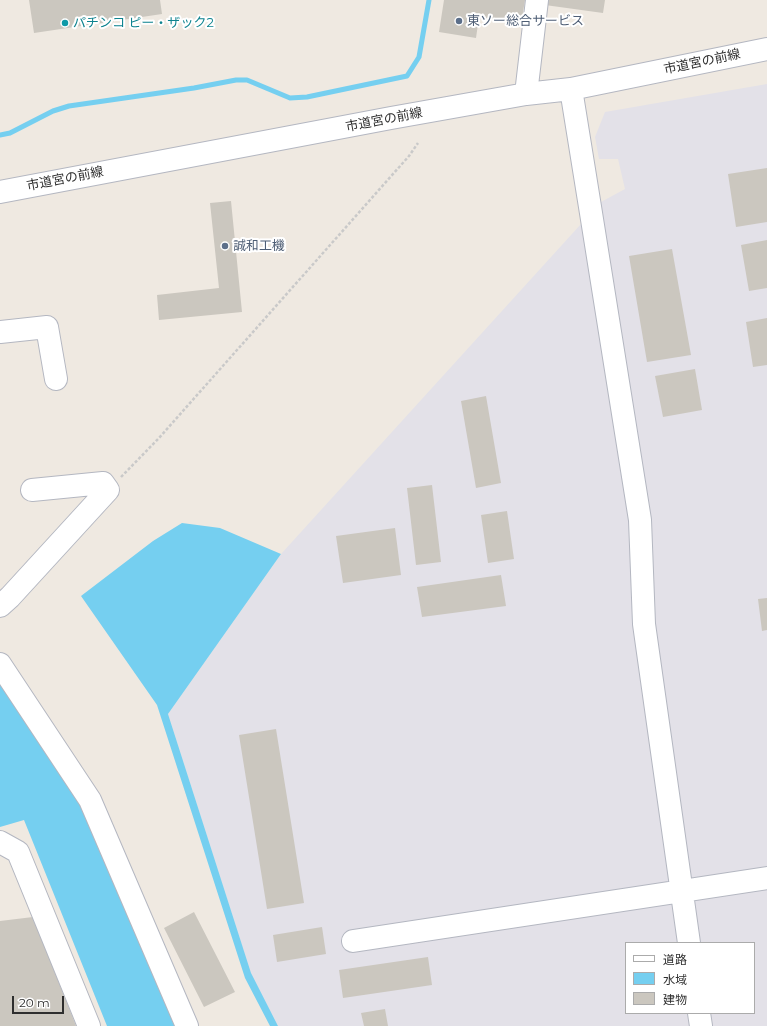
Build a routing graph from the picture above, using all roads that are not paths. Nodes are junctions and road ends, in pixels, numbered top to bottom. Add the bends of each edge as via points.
1 (537, 0) edge
2 (767, 48) edge
3 (571, 89) junction
4 (526, 94) junction
5 (0, 192) edge
6 (0, 332) edge
7 (56, 379) dead end
8 (32, 490) dead end
9 (0, 606) edge
10 (0, 664) edge
11 (0, 842) edge
12 (767, 878) edge
13 (682, 891) junction
14 (353, 941) dead end
15 (690, 942) edge
16 (699, 1014) edge
17 (89, 1026) edge
18 (187, 1026) edge
19 (701, 1026) edge

1 - 4 street
2 - 3 street, 市道宮の前線
3 - 4 street, 市道宮の前線
3 - 13 street via 640,520 644,624
4 - 5 street, 市道宮の前線
6 - 7 street via 47,328
8 - 9 street via 103,483 108,490
10 - 18 street via 90,800
11 - 17 street via 18,852
12 - 13 street
13 - 14 street
13 - 15 street
16 - 19 street

